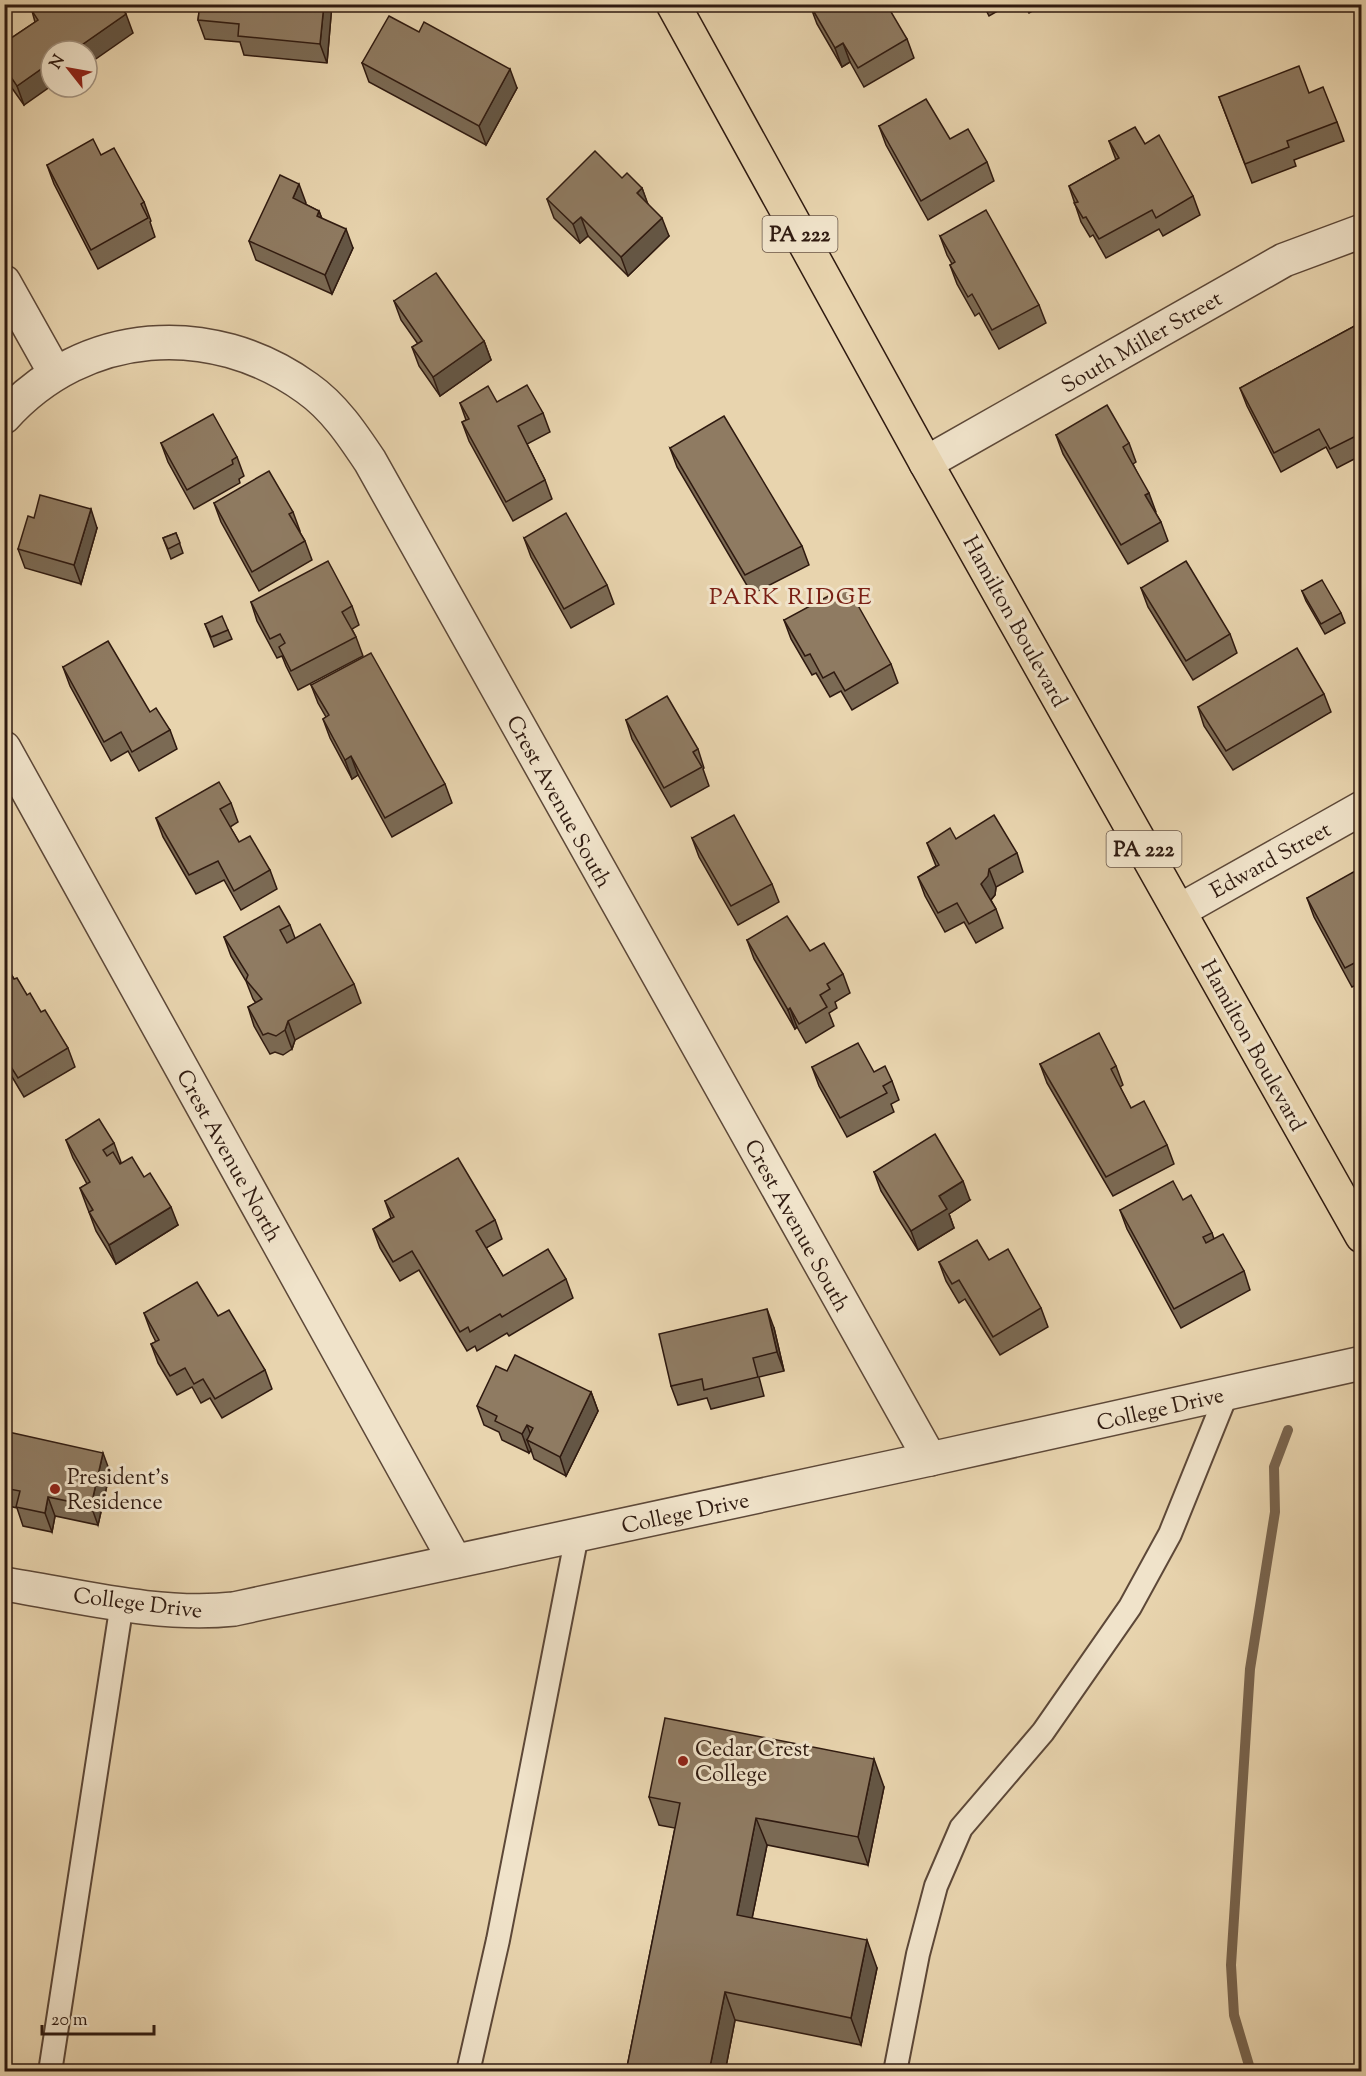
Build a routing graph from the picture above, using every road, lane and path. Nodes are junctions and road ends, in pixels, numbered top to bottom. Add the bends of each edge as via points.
1 (677, 7) edge
2 (1362, 231) edge
3 (4, 282) edge
4 (55, 373) junction
5 (4, 417) edge
6 (926, 463) junction
7 (4, 748) edge
8 (1362, 808) edge
9 (1179, 911) junction
10 (1362, 1236) edge
11 (1362, 1363) edge
12 (1227, 1393) junction
13 (930, 1459) junction
14 (577, 1535) junction
15 (455, 1561) junction
16 (4, 1584) edge
17 (122, 1603) junction
18 (50, 2072) edge
19 (468, 2072) edge
20 (895, 2072) edge

1 - 6 main road, Hamilton Boulevard / PA 222
2 - 6 street, South Miller Street via 1284,260
3 - 4 street
4 - 5 street
4 - 13 street, Crest Avenue South via 98,353 137,344 176,342 223,348 268,364 308,389 343,421 370,461
6 - 9 main road, Hamilton Boulevard / PA 222
7 - 15 street, Crest Avenue North
8 - 9 street, Edward Street
9 - 10 main road, Hamilton Boulevard / PA 222
11 - 12 street, College Drive
12 - 13 street, College Drive
12 - 20 lane via 1170,1534 1130,1607 1043,1732 961,1828 936,1886
13 - 14 street, College Drive
14 - 15 street, College Drive
14 - 19 lane via 498,1940
15 - 17 street, College Drive via 234,1609 194,1611
16 - 17 street, College Drive
17 - 18 lane

